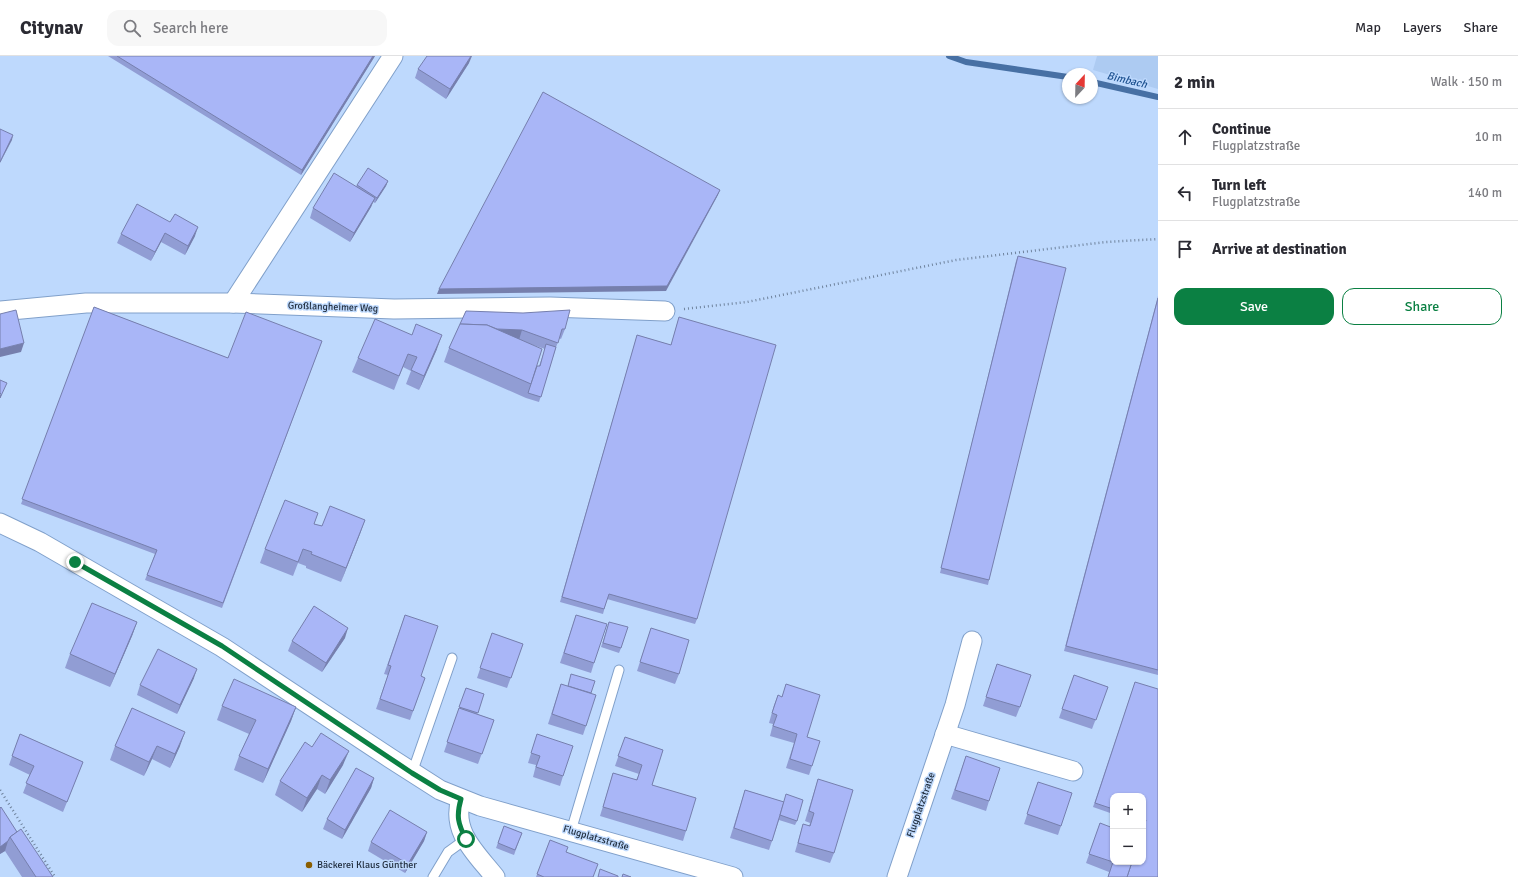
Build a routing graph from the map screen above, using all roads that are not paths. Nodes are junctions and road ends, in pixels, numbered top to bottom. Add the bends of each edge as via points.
1 (393, 56) edge
2 (233, 303) junction
3 (0, 311) edge
4 (665, 311) road end
5 (0, 523) edge
6 (972, 641) dead end
7 (452, 658) dead end
8 (620, 670) dead end
9 (945, 734) junction
10 (1073, 771) dead end
11 (412, 773) junction
12 (461, 799) junction
13 (571, 831) junction
14 (466, 839) junction
15 (433, 877) edge
16 (495, 877) edge
17 (732, 877) edge
18 (897, 877) edge

1 - 2 street
2 - 3 street, Großlangheimer Weg via 86,303
2 - 4 street, Großlangheimer Weg via 394,309 550,308
5 - 11 street, Flugplatzstraße via 40,542 222,646
6 - 9 street, Flugplatzstraße
7 - 11 lane
8 - 13 lane
9 - 10 street
9 - 18 street, Flugplatzstraße
11 - 12 street, Flugplatzstraße
12 - 13 street, Flugplatzstraße
12 - 14 street via 458,824
13 - 17 street, Flugplatzstraße
14 - 15 lane via 448,852
14 - 16 street

